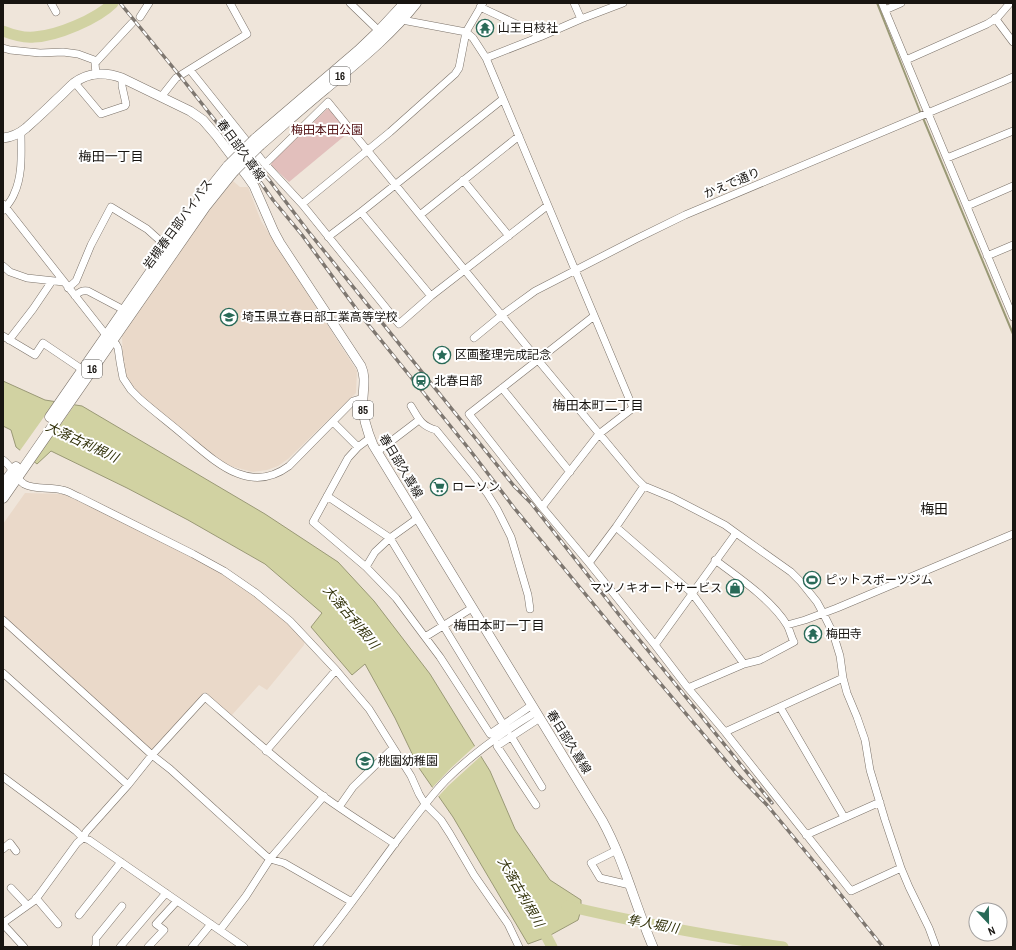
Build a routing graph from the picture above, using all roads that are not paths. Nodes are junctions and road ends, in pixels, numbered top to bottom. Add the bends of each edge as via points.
1 (51, 3) edge
2 (148, 3) edge
3 (230, 3) edge
4 (350, 3) edge
5 (405, 3) edge
6 (416, 3) edge
7 (574, 3) edge
8 (606, 3) edge
9 (623, 3) edge
10 (901, 3) edge
11 (1010, 3) edge
12 (482, 5) edge
13 (884, 6) edge
14 (602, 11) junction
15 (56, 12) dead end
16 (140, 16) dead end
17 (995, 18) junction
18 (581, 19) junction
19 (402, 20) junction
20 (132, 23) dead end
21 (379, 31) junction
22 (466, 32) junction
23 (542, 36) junction
24 (1013, 42) edge
25 (3, 48) edge
26 (486, 58) junction
27 (906, 60) junction
28 (97, 61) junction
29 (190, 70) junction
30 (96, 74) junction
31 (1013, 77) edge
32 (122, 78) junction
33 (75, 83) junction
34 (162, 96) junction
35 (503, 98) junction
36 (928, 113) junction
37 (21, 132) junction
38 (1013, 132) edge
39 (518, 136) junction
40 (3, 138) edge
41 (258, 142) junction
42 (368, 151) junction
43 (947, 158) junction
44 (265, 164) junction
45 (230, 169) junction
46 (464, 180) junction
47 (396, 184) junction
48 (1013, 186) edge
49 (302, 204) junction
50 (547, 206) junction
51 (967, 206) junction
52 (4, 207) edge
53 (361, 212) junction
54 (420, 215) junction
55 (509, 236) junction
56 (328, 237) junction
57 (1013, 245) edge
58 (167, 247) junction
59 (987, 256) junction
60 (3, 266) edge
61 (465, 270) junction
62 (574, 270) junction
63 (52, 281) junction
64 (66, 285) junction
65 (75, 296) junction
66 (431, 296) junction
67 (1010, 303) edge
68 (124, 310) junction
69 (502, 315) junction
70 (594, 316) junction
71 (1013, 317) edge
72 (6, 338) edge
73 (109, 338) junction
74 (474, 338) dead end
75 (538, 360) junction
76 (83, 370) junction
77 (502, 388) junction
78 (68, 397) junction
79 (363, 398) junction
80 (411, 406) dead end
81 (419, 420) junction
82 (333, 422) junction
83 (599, 434) junction
84 (370, 438) junction
85 (358, 447) junction
86 (377, 452) junction
87 (3, 460) edge
88 (570, 472) junction
89 (15, 474) junction
90 (3, 485) edge
91 (644, 486) junction
92 (327, 496) junction
93 (3, 498) edge
94 (542, 507) junction
95 (418, 518) junction
96 (616, 527) junction
97 (736, 533) junction
98 (1013, 534) edge
99 (390, 538) junction
100 (715, 560) junction
101 (589, 564) junction
102 (366, 567) junction
103 (692, 593) junction
104 (472, 608) junction
105 (530, 609) dead end
106 (823, 613) junction
107 (3, 620) edge
108 (787, 625) junction
109 (443, 626) junction
110 (425, 636) junction
111 (655, 645) junction
112 (744, 664) junction
113 (336, 670) junction
114 (3, 673) edge
115 (843, 678) junction
116 (688, 688) junction
117 (780, 707) junction
118 (536, 712) junction
119 (503, 724) junction
120 (726, 732) junction
121 (511, 736) junction
122 (393, 748) junction
123 (266, 751) junction
124 (152, 755) junction
125 (3, 777) edge
126 (128, 785) junction
127 (542, 787) dead end
128 (324, 796) junction
129 (880, 802) junction
130 (425, 804) junction
131 (536, 805) dead end
132 (339, 807) junction
133 (844, 817) junction
134 (806, 835) junction
135 (83, 838) junction
136 (394, 844) junction
137 (3, 849) edge
138 (617, 850) junction
139 (16, 851) dead end
140 (270, 859) junction
141 (121, 862) junction
142 (901, 868) junction
143 (630, 885) junction
144 (11, 888) dead end
145 (166, 893) junction
146 (36, 898) junction
147 (177, 901) junction
148 (352, 902) junction
149 (27, 905) junction
150 (122, 906) dead end
151 (79, 915) dead end
152 (3, 923) edge
153 (58, 924) dead end
154 (211, 924) junction
155 (220, 930) junction
156 (24, 947) edge
157 (95, 947) edge
158 (120, 947) edge
159 (148, 947) edge
160 (192, 947) edge
161 (244, 947) edge
162 (317, 947) edge
163 (520, 947) edge
164 (653, 947) edge
165 (936, 947) edge

1 - 15 street
2 - 16 street
3 - 29 street via 247,34
4 - 21 street
5 - 21 highway, 岩槻春日部バイパス / 16
6 - 19 highway, 岩槻春日部バイパス / 16
7 - 18 street
8 - 14 street
9 - 14 street
10 - 13 street
11 - 17 street
12 - 22 street
12 - 23 street
13 - 27 street
14 - 18 street
17 - 24 street
17 - 27 street via 973,31
18 - 23 street
19 - 22 street
19 - 41 highway, 岩槻春日部バイパス / 16 via 364,56
20 - 28 street
21 - 41 highway, 岩槻春日部バイパス / 16
22 - 26 street
22 - 42 street via 459,68 455,74
23 - 26 street
25 - 28 street via 40,53 78,54
26 - 35 street
27 - 36 street
28 - 30 street
29 - 34 street via 176,78
29 - 44 street
30 - 32 main road, 春日部久喜線 / 85 via 110,74
30 - 33 main road, 春日部久喜線 / 85
31 - 36 street, かえで通り
32 - 33 street via 125,106 101,114
32 - 34 main road, 春日部久喜線 / 85
33 - 37 main road, 春日部久喜線 / 85
34 - 79 main road, 春日部久喜線 / 85 via 203,120 254,186 280,243 361,366 364,377
35 - 39 street
35 - 47 street
36 - 43 street
36 - 62 street, かえで通り via 685,215
37 - 40 main road, 春日部久喜線 / 85
37 - 52 street via 21,164 17,186 14,196
38 - 43 street
39 - 46 street
39 - 50 street
41 - 45 highway, 岩槻春日部バイパス / 16, bridge
42 - 44 street via 328,102
42 - 47 street
42 - 49 street
43 - 51 street
44 - 49 street
45 - 58 highway, 岩槻春日部バイパス / 16 via 199,202
45 - 73 highway, 岩槻春日部バイパス / 16
46 - 54 street
46 - 55 street
47 - 53 street
47 - 54 street
48 - 51 street
49 - 56 street
50 - 55 street
50 - 62 street
51 - 59 street
52 - 64 street
53 - 56 street
53 - 66 street
54 - 61 street
55 - 61 street
56 - 66 street via 398,324
57 - 59 street
58 - 64 street via 147,229 111,207 90,245 76,281
58 - 68 highway, 岩槻春日部バイパス / 16
59 - 67 street
60 - 63 street via 10,272 27,278
61 - 66 street
61 - 69 street
62 - 69 street, かえで通り via 535,291
62 - 70 street
63 - 64 street
63 - 72 street via 33,309
64 - 65 street
65 - 68 street via 84,290 88,291
65 - 73 street
67 - 71 street
68 - 73 highway, 岩槻春日部バイパス / 16
69 - 74 street, かえで通り
69 - 75 street
70 - 75 street
70 - 83 street via 633,408
72 - 76 street via 35,354 43,343
73 - 76 highway, 岩槻春日部バイパス / 16
73 - 78 highway, 岩槻春日部バイパス / 16
73 - 82 street via 118,348 123,378 136,396 221,466 240,474 263,477 281,471
75 - 77 street
75 - 83 street
76 - 78 highway, 岩槻春日部バイパス / 16
77 - 88 street
77 - 94 street via 470,414
78 - 89 highway, 岩槻春日部バイパス / 16
79 - 82 street via 353,401
79 - 84 main road, 春日部久喜線 / 85 via 363,413
80 - 81 street
81 - 86 street
81 - 105 street via 427,428 436,430 474,475 497,509 511,537
82 - 85 street
83 - 88 street
83 - 91 street
84 - 85 street
84 - 86 main road, 春日部久喜線 / 85
85 - 92 street via 348,458
86 - 95 main road, 春日部久喜線 / 85
87 - 89 street
88 - 94 street
89 - 90 highway, 岩槻春日部バイパス / 16
89 - 93 highway, 岩槻春日部バイパス / 16
89 - 113 street via 24,484 62,490 79,497 224,571 290,621
91 - 96 street
91 - 97 street via 673,498
92 - 99 street
92 - 102 street via 313,522
94 - 101 street
95 - 99 street
95 - 104 main road, 春日部久喜線 / 85
96 - 101 street
96 - 103 street
97 - 100 street
97 - 106 street via 791,572
98 - 106 street
99 - 102 street via 375,552
99 - 109 street
100 - 103 street
100 - 108 street via 773,607
101 - 111 street
102 - 110 street via 396,598
103 - 111 street
103 - 112 street
104 - 109 street
104 - 118 main road, 春日部久喜線 / 85
106 - 108 street
106 - 115 street via 833,633
107 - 124 street
108 - 112 street via 794,642 760,660
109 - 110 street
109 - 119 street
110 - 119 street via 490,734
111 - 116 street
112 - 116 street
113 - 122 street via 369,709
113 - 123 street
114 - 126 street
115 - 117 street
115 - 129 street via 865,740 870,770
116 - 120 street
117 - 120 street
117 - 133 street
118 - 119 street
118 - 121 street
118 - 130 street via 476,753 445,781
118 - 138 main road, 春日部久喜線 / 85 via 595,806
120 - 134 street
121 - 127 street
121 - 131 street via 497,746
122 - 130 street via 412,776
122 - 132 street via 353,787
123 - 124 street via 205,697
123 - 128 street
124 - 126 street
124 - 140 street
125 - 135 street
126 - 135 street
128 - 132 street
128 - 140 street
129 - 133 street
129 - 142 street
130 - 136 street
130 - 163 street via 441,820
132 - 136 street
133 - 134 street
134 - 142 street via 851,891
135 - 141 street
135 - 146 street via 76,843
136 - 148 street
137 - 139 street via 10,843
138 - 143 main road, 春日部久喜線 / 85
138 - 143 street via 591,863 600,878
140 - 148 street via 284,863
140 - 155 street
141 - 145 street
141 - 151 street
142 - 165 street
143 - 164 main road, 春日部久喜線 / 85
144 - 149 street
145 - 147 street
145 - 158 street
146 - 149 street
146 - 153 street
147 - 154 street
147 - 159 street via 156,924 164,930
148 - 162 street
149 - 152 street
150 - 157 street via 96,938
152 - 156 street
154 - 155 street
154 - 160 street
155 - 161 street

